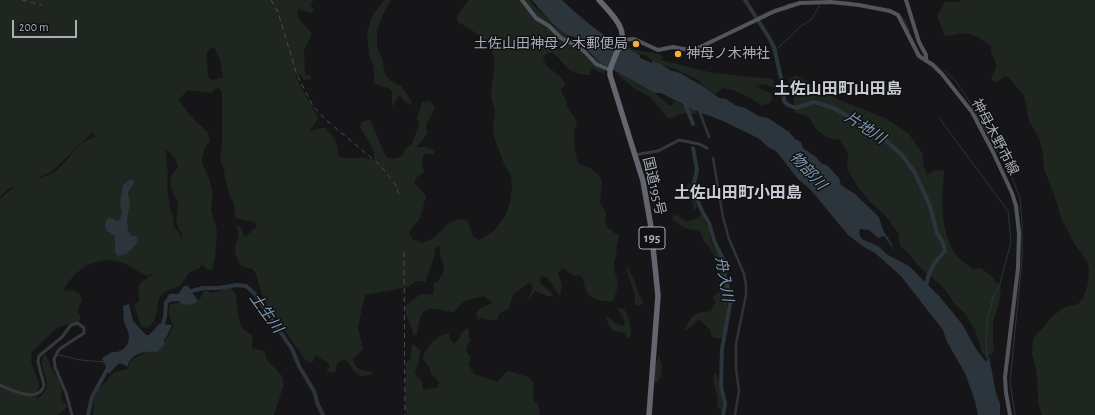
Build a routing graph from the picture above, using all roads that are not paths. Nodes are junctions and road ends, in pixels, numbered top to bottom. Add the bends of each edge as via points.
1 (522, 0) edge
2 (599, 0) edge
3 (906, 0) edge
4 (620, 41) junction
5 (926, 60) junction
6 (610, 68) junction
7 (708, 148) dead end
8 (634, 155) junction
9 (0, 385) edge
10 (72, 415) edge
11 (649, 415) edge
12 (1010, 415) edge

1 - 6 main road via 536,18 561,38 579,47 596,64
2 - 4 highway via 620,27
3 - 5 main road
4 - 5 main road, 神母木野市線 via 634,39 658,50 670,47 694,50 796,4 831,2 893,12 900,18 919,56
4 - 6 highway
5 - 12 main road, 神母木野市線 via 942,74 972,112 993,152 1016,206 1019,233 1018,268 1005,377
6 - 8 highway, 国道195号 / 195 via 611,81
7 - 8 street via 679,140 658,151
8 - 11 highway, 国道195号 / 195 via 643,181 649,215 658,296
9 - 10 street via 15,392 39,393 44,385 38,362 39,356 62,337 71,325 78,323 84,328 84,333 61,348 54,359

